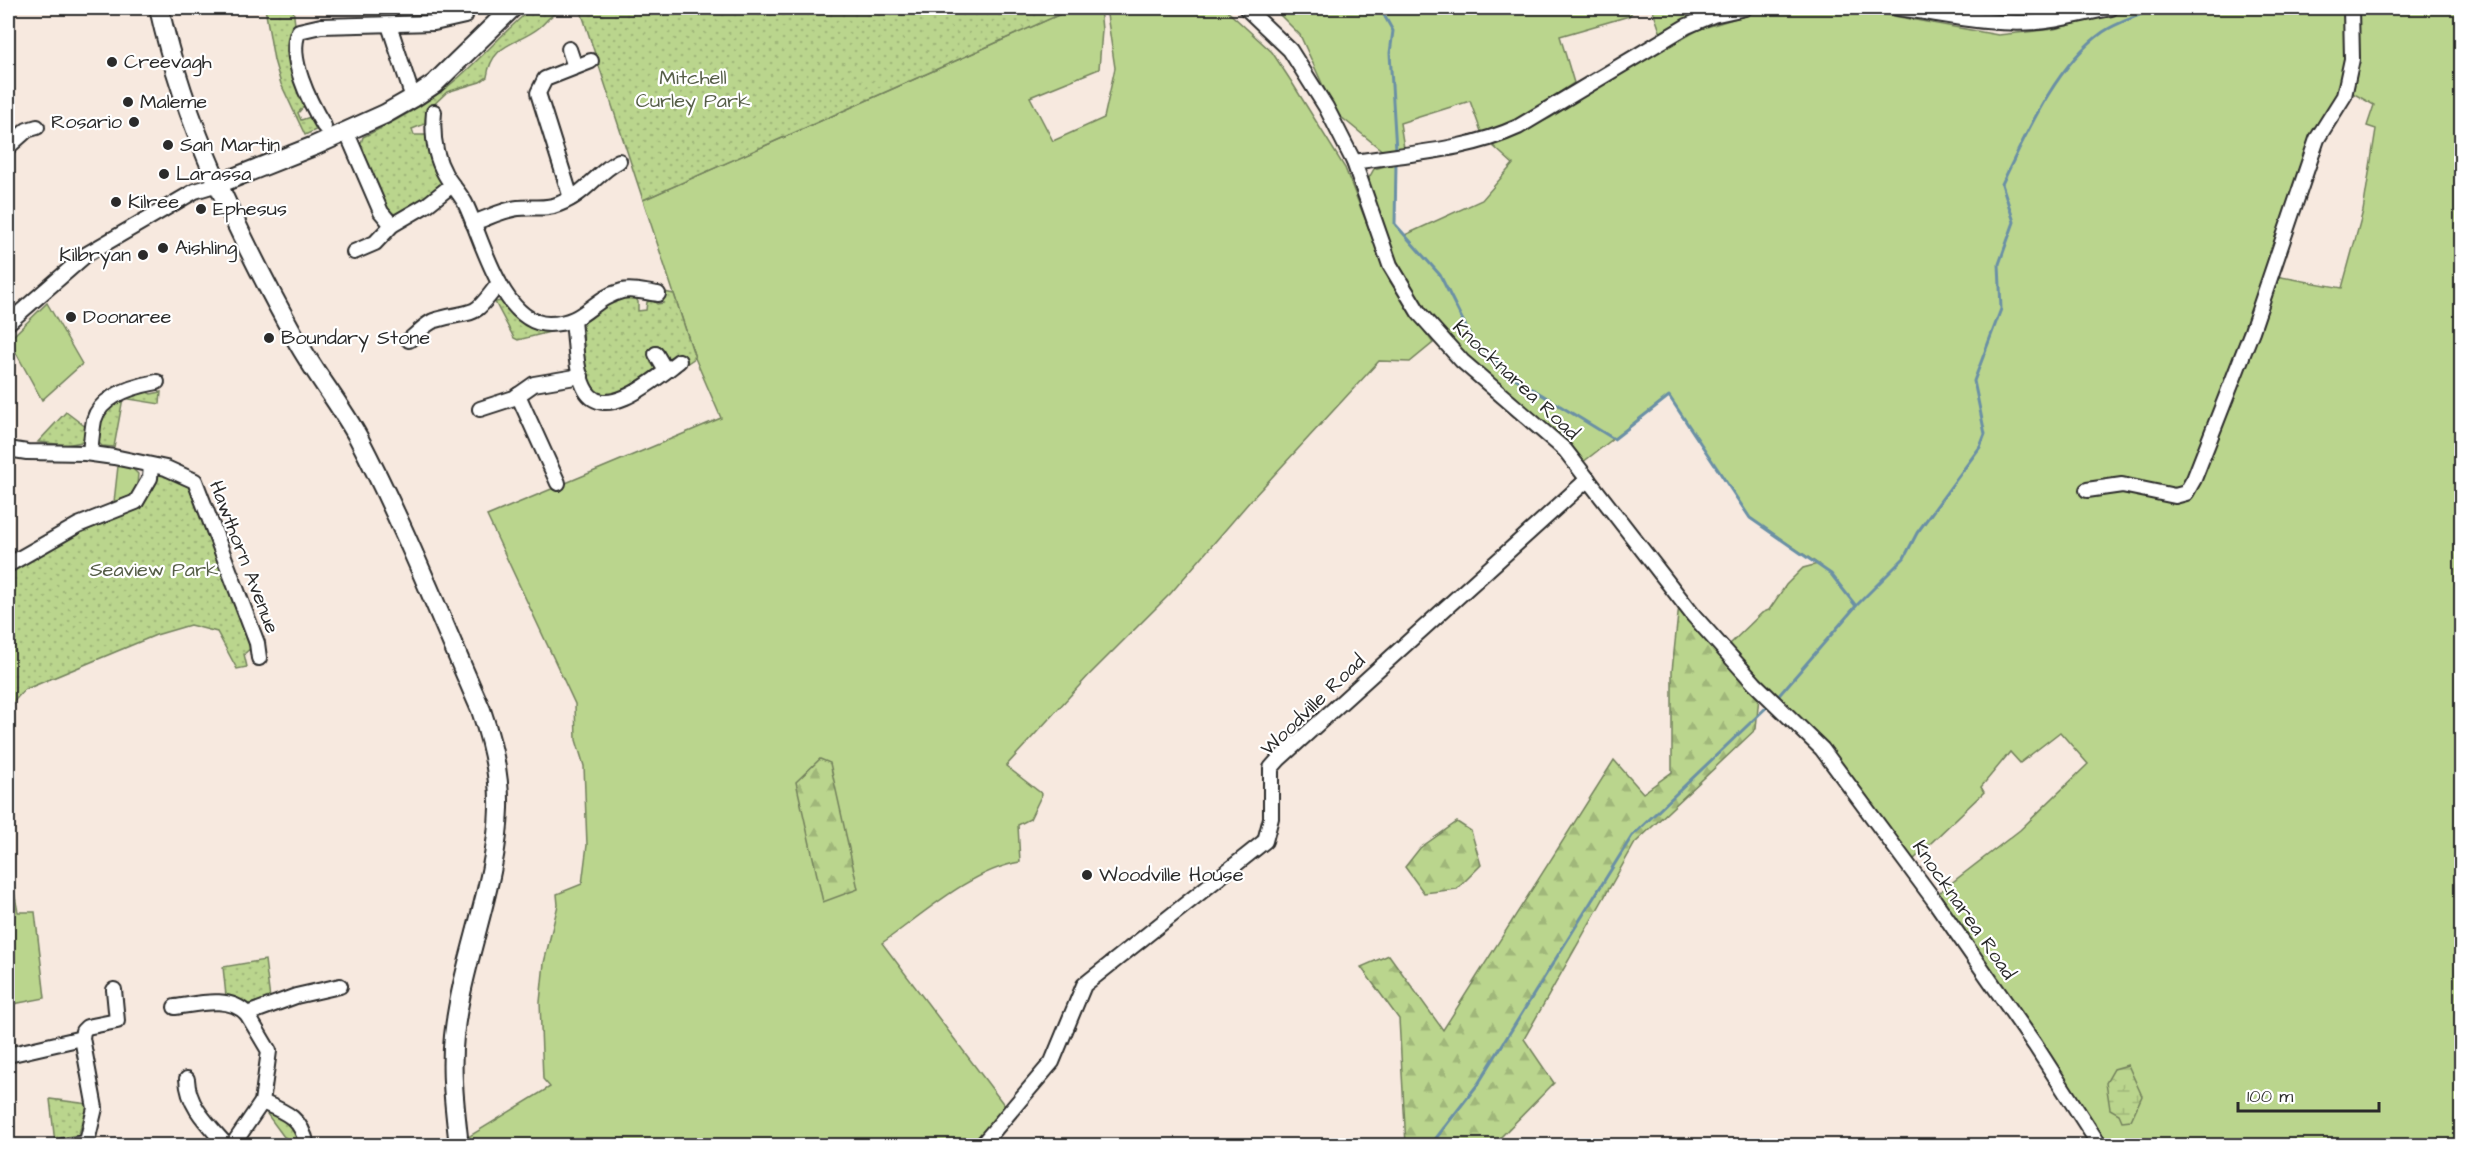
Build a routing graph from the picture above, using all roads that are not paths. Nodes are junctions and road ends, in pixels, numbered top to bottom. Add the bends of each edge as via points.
1 (159, 8) edge
2 (512, 8) edge
3 (1246, 8) edge
4 (1745, 8) edge
5 (1898, 8) edge
6 (2110, 8) edge
7 (2351, 8) edge
8 (465, 16) dead end
9 (389, 25) junction
10 (568, 49) dead end
11 (591, 61) dead end
12 (575, 67) junction
13 (413, 98) junction
14 (434, 112) dead end
15 (324, 126) dead end
16 (37, 127) dead end
17 (432, 129) junction
18 (346, 131) junction
19 (418, 131) dead end
20 (8, 147) edge
21 (619, 161) dead end
22 (1354, 162) junction
23 (218, 184) junction
24 (452, 185) junction
25 (572, 198) junction
26 (473, 223) junction
27 (392, 225) junction
28 (354, 252) dead end
29 (499, 284) junction
30 (649, 297) dead end
31 (573, 322) junction
32 (8, 323) edge
33 (409, 340) dead end
34 (656, 354) dead end
35 (679, 361) dead end
36 (666, 371) junction
37 (581, 376) junction
38 (157, 382) dead end
39 (518, 395) junction
40 (480, 409) dead end
41 (8, 448) edge
42 (90, 453) junction
43 (151, 466) junction
44 (1588, 479) junction
45 (558, 483) dead end
46 (2086, 490) dead end
47 (8, 565) edge
48 (259, 658) dead end
49 (340, 986) dead end
50 (114, 990) dead end
51 (176, 1008) dead end
52 (247, 1014) junction
53 (82, 1038) junction
54 (8, 1055) edge
55 (187, 1079) dead end
56 (262, 1102) junction
57 (86, 1144) edge
58 (63, 1146) edge
59 (227, 1146) edge
60 (232, 1146) edge
61 (307, 1146) edge
62 (459, 1146) edge
63 (981, 1146) edge
64 (2100, 1146) edge

1 - 23 main road via 181,92
2 - 13 main road via 434,84
3 - 22 street, Knocknarea Road via 1276,34 1298,61
4 - 22 street via 1687,26 1494,138 1457,148
5 - 6 street via 2015,23 2061,19
7 - 46 street via 2352,59 2344,96 2318,139 2252,331 2194,479 2186,493 2175,496 2122,485
8 - 9 street via 434,23
9 - 13 street
9 - 15 street via 321,26 299,31 295,48 306,110
10 - 12 street
11 - 12 street
12 - 25 street via 545,79 538,93
13 - 18 main road
14 - 17 street
16 - 20 street via 27,130
17 - 19 street
17 - 24 street via 444,173
18 - 23 main road
18 - 27 street via 381,212
21 - 25 street
22 - 44 street, Knocknarea Road via 1390,265 1419,313 1462,361 1551,436
23 - 32 street via 195,191 87,254
23 - 62 main road via 297,342 357,435 379,480 481,710 496,763 499,809 493,860 454,1037
24 - 26 street
24 - 27 street
25 - 26 street via 549,208 520,207
26 - 29 street
27 - 28 street via 375,243
29 - 31 street via 527,316 546,324
29 - 33 street via 481,309 435,320
30 - 31 street via 624,290 608,296
31 - 37 street
34 - 36 street
35 - 36 street
36 - 37 street via 626,397 601,402 591,397
37 - 39 street via 534,384
38 - 42 street via 119,393 103,407 95,417
39 - 40 street
39 - 45 street via 546,470
41 - 42 street
42 - 43 street
43 - 47 street via 150,478 136,502 78,525
43 - 48 street, Hawthorn Avenue via 195,481 257,643
44 - 63 street, Woodville Road via 1279,759 1271,768 1271,818 1265,841 1084,985 1052,1062
44 - 64 street, Knocknarea Road via 1693,615 1822,749 1881,825 2035,1045
49 - 52 street via 296,996
50 - 53 street via 117,1021 85,1028
51 - 52 street via 228,1003
52 - 56 street via 269,1051
53 - 54 street
53 - 57 street via 95,1108
55 - 59 street via 192,1104
56 - 60 street
56 - 61 street via 293,1116 304,1132
57 - 58 street

